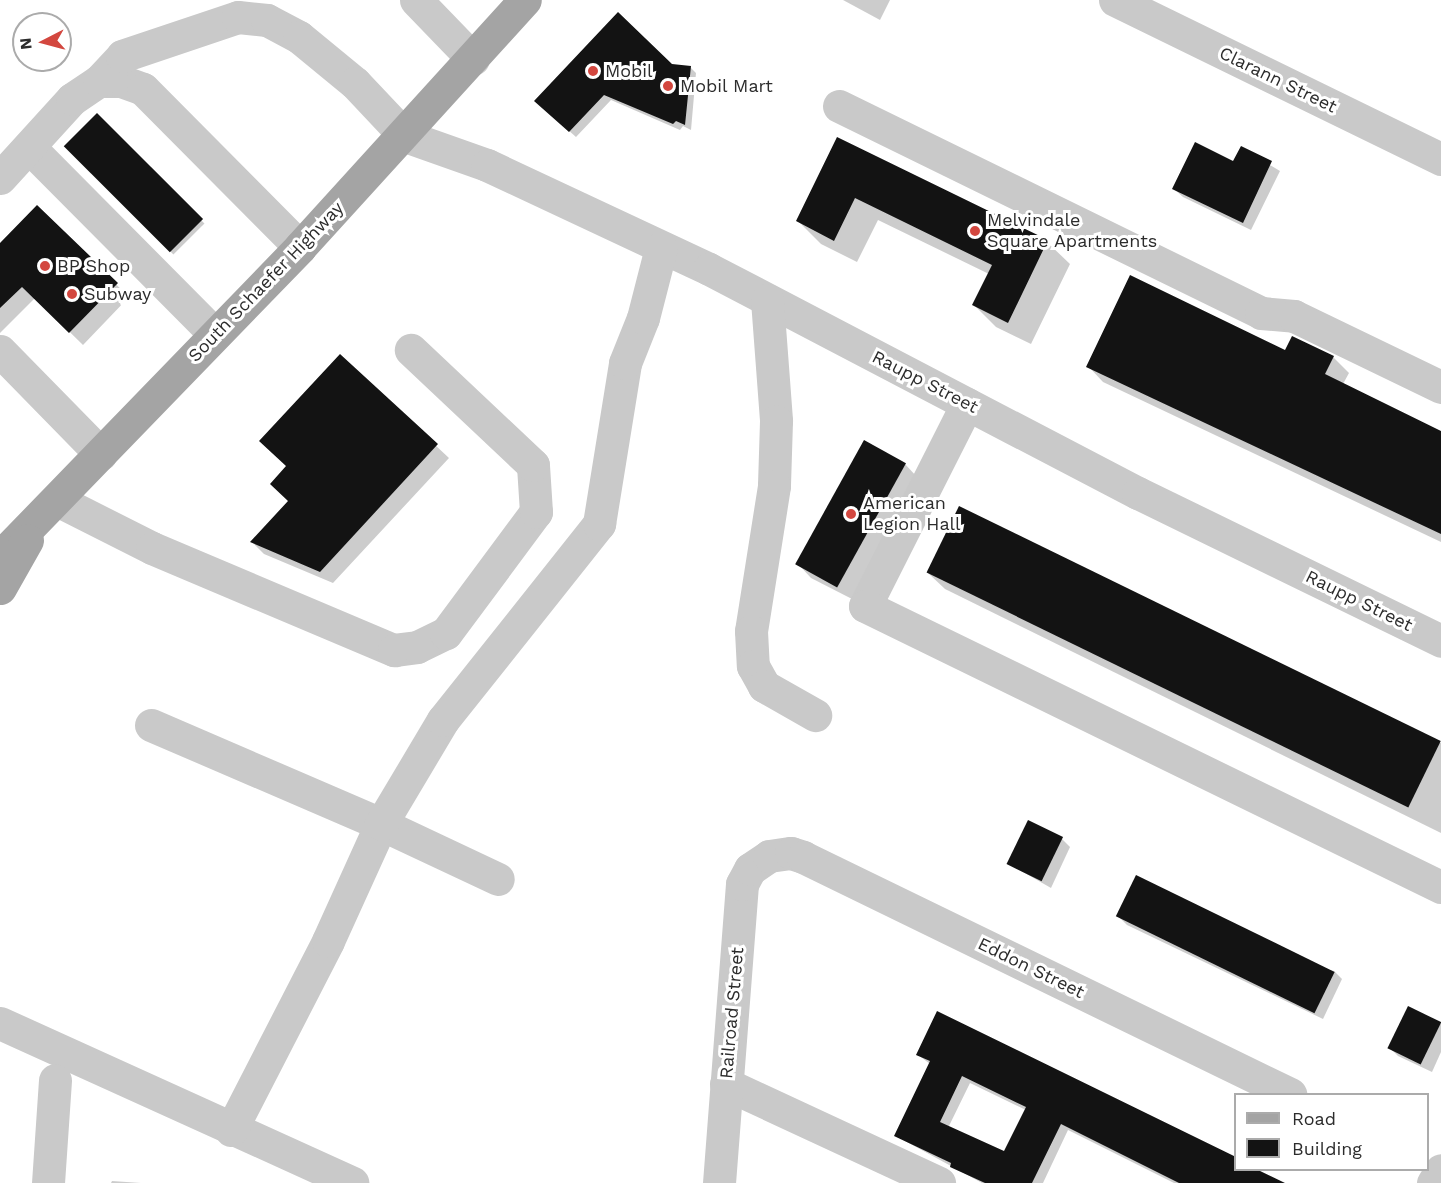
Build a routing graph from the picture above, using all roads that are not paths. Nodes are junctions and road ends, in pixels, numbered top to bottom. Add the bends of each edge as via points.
1 (416, 0) edge
2 (525, 0) edge
3 (1115, 0) edge
4 (473, 59) junction
5 (99, 81) junction
6 (839, 106) dead end
7 (405, 136) junction
8 (29, 147) junction
9 (1441, 159) edge
10 (0, 178) edge
11 (300, 247) junction
12 (661, 248) junction
13 (767, 300) junction
14 (215, 334) junction
15 (411, 350) dead end
16 (0, 351) edge
17 (1441, 387) edge
18 (967, 404) junction
19 (101, 454) junction
20 (57, 500) junction
21 (34, 526) junction
22 (0, 557) edge
23 (0, 588) edge
24 (1441, 641) edge
25 (815, 715) dead end
26 (152, 725) dead end
27 (381, 824) junction
28 (769, 856) joint
29 (498, 879) dead end
30 (1441, 886) edge
31 (0, 1023) edge
32 (55, 1080) dead end
33 (726, 1084) junction
34 (1286, 1093) edge
35 (231, 1130) junction
36 (1441, 1169) edge
37 (48, 1183) edge
38 (352, 1183) edge
39 (719, 1183) edge
40 (939, 1183) edge
41 (1433, 1183) edge

1 - 4 street
2 - 4 main road, South Schaefer Highway
3 - 9 street, Clarann Street
4 - 7 main road, South Schaefer Highway
5 - 7 street via 122,56 238,17 267,20 299,36 355,83
5 - 8 street via 72,99
5 - 11 street via 121,81 143,89
6 - 17 street via 1261,313 1294,316
7 - 11 main road, South Schaefer Highway
7 - 12 street, Raupp Street via 486,165
8 - 10 street
8 - 14 street
11 - 14 main road, South Schaefer Highway
12 - 13 street, Raupp Street
12 - 27 street via 643,318 625,363 599,524 443,720
13 - 18 street, Raupp Street
13 - 25 street via 776,421 774,486 751,631 753,666 764,686
14 - 19 main road, South Schaefer Highway
15 - 20 street via 532,465 536,512 446,633 417,647 394,650 384,646 152,548
16 - 19 street
18 - 24 street, Raupp Street
18 - 30 street via 865,606
19 - 20 main road, South Schaefer Highway
20 - 21 main road, South Schaefer Highway
21 - 22 main road, South Schaefer Highway
21 - 23 main road
26 - 27 street
27 - 29 street
27 - 35 street via 327,941
28 - 33 street, Railroad Street via 750,869 742,884
28 - 34 street, Eddon Street via 791,853 803,857
31 - 35 street
32 - 37 street
33 - 39 street, Railroad Street
33 - 40 street
35 - 38 street
36 - 41 street

